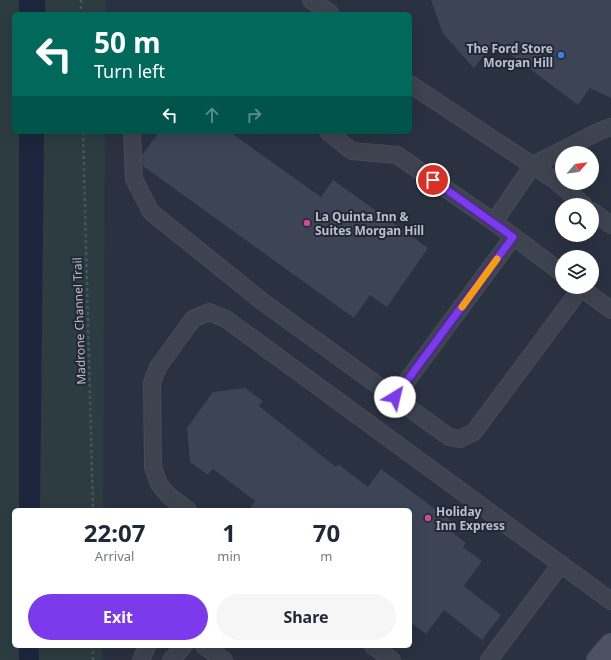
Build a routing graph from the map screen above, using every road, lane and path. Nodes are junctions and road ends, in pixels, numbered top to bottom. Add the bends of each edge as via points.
1 (81, 0) edge
2 (311, 0) edge
3 (330, 9) edge
4 (81, 12) edge
5 (412, 85) edge
6 (611, 128) edge
7 (83, 134) edge
8 (132, 134) edge
9 (331, 134) edge
10 (533, 165) junction
11 (576, 198) edge
12 (599, 216) edge
13 (494, 222) junction
14 (611, 225) edge
15 (513, 237) junction
16 (555, 268) edge
17 (576, 294) edge
18 (590, 294) edge
19 (611, 310) edge
20 (395, 397) junction
21 (93, 508) edge
22 (185, 508) edge
23 (561, 564) junction
24 (611, 601) edge
25 (611, 644) edge
26 (93, 648) edge
27 (146, 648) edge
28 (182, 648) edge
29 (207, 648) edge
30 (376, 648) edge
31 (93, 660) edge
32 (141, 660) edge
33 (171, 660) edge
34 (224, 660) edge
35 (392, 660) edge
36 (489, 660) edge
37 (598, 660) edge

1 - 4 path
2 - 3 lane
5 - 10 lane
6 - 10 lane via 600,131
7 - 21 path, Madrone Channel Trail
8 - 20 lane via 134,179 151,212 263,302
9 - 13 lane via 352,151 397,155
10 - 11 lane
10 - 13 lane
12 - 14 lane
13 - 15 lane
15 - 16 lane
15 - 20 lane
17 - 20 lane via 474,432 460,439 448,436
18 - 19 lane
22 - 23 lane via 169,496 159,484 153,467 152,383 158,367 193,319 210,312 226,318
23 - 24 lane
23 - 36 lane
25 - 37 street
26 - 31 path
27 - 32 lane
28 - 33 lane
29 - 34 lane
30 - 35 lane

